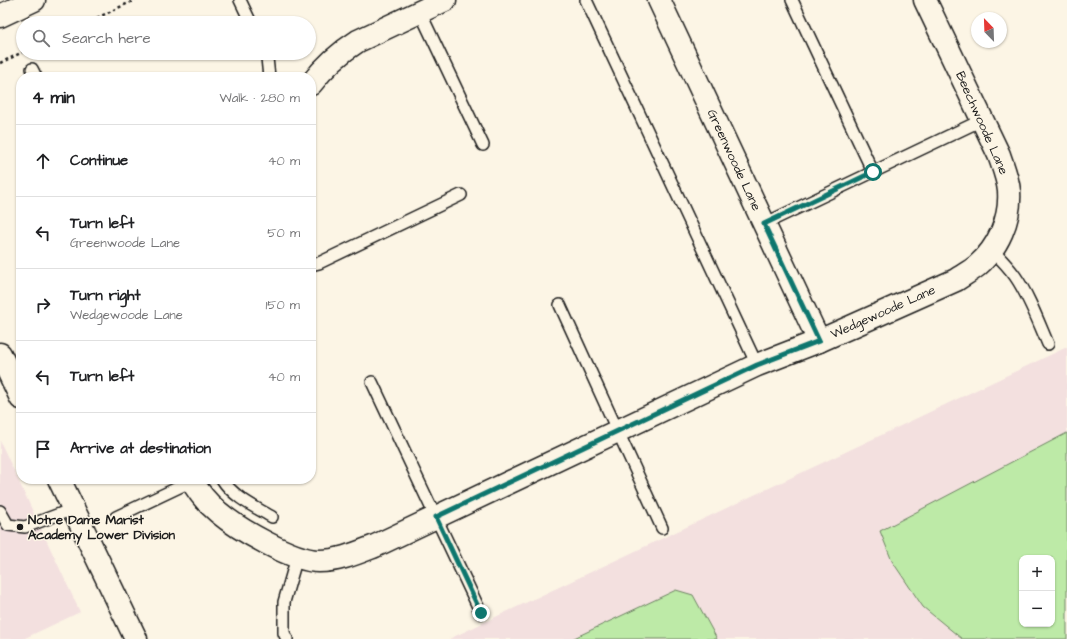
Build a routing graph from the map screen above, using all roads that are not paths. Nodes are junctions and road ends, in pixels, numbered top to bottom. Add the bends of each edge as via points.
1 (34, 0) edge
2 (240, 0) edge
3 (445, 0) edge
4 (586, 0) edge
5 (659, 0) edge
6 (792, 0) edge
7 (926, 0) edge
8 (420, 12) junction
9 (0, 16) edge
10 (248, 16) edge
11 (267, 60) edge
12 (268, 72) edge
13 (316, 78) edge
14 (982, 120) junction
15 (483, 145) dead end
16 (873, 172) junction
17 (461, 196) dead end
18 (764, 224) junction
19 (992, 250) junction
20 (316, 264) edge
21 (560, 305) dead end
22 (819, 341) junction
23 (1048, 344) dead end
24 (0, 354) edge
25 (757, 365) junction
26 (372, 382) dead end
27 (16, 388) edge
28 (618, 431) junction
29 (61, 484) edge
30 (184, 484) edge
31 (194, 484) edge
32 (226, 484) edge
33 (73, 509) junction
34 (0, 511) edge
35 (116, 517) dead end
36 (272, 517) dead end
37 (436, 517) junction
38 (662, 528) dead end
39 (297, 557) junction
40 (481, 613) dead end
41 (136, 639) edge
42 (287, 639) edge

1 - 9 street
2 - 10 lane
3 - 8 street
4 - 25 lane
5 - 18 street, Greenwoode Lane
6 - 16 lane
7 - 14 street, Beechwoode Lane
8 - 13 street via 347,48
8 - 15 lane
11 - 12 lane
14 - 16 lane
14 - 19 street, Beechwoode Lane via 1003,166 1009,190 1008,216
16 - 18 lane
17 - 20 lane
18 - 22 street, Greenwoode Lane
19 - 22 street, Wedgewoode Lane via 978,265 956,280
19 - 23 lane via 1015,276
21 - 28 lane
22 - 25 street, Wedgewoode Lane
24 - 27 street
25 - 28 street, Wedgewoode Lane
26 - 37 lane
28 - 37 street, Wedgewoode Lane
28 - 38 lane
29 - 33 street
30 - 35 lane
31 - 39 street, Wedgewoode Lane via 207,502 228,520
32 - 36 lane via 238,496
33 - 34 lane via 25,526 8,525
33 - 41 street
37 - 39 street, Wedgewoode Lane via 346,557 318,561
37 - 40 lane
39 - 42 lane via 284,602 284,633

